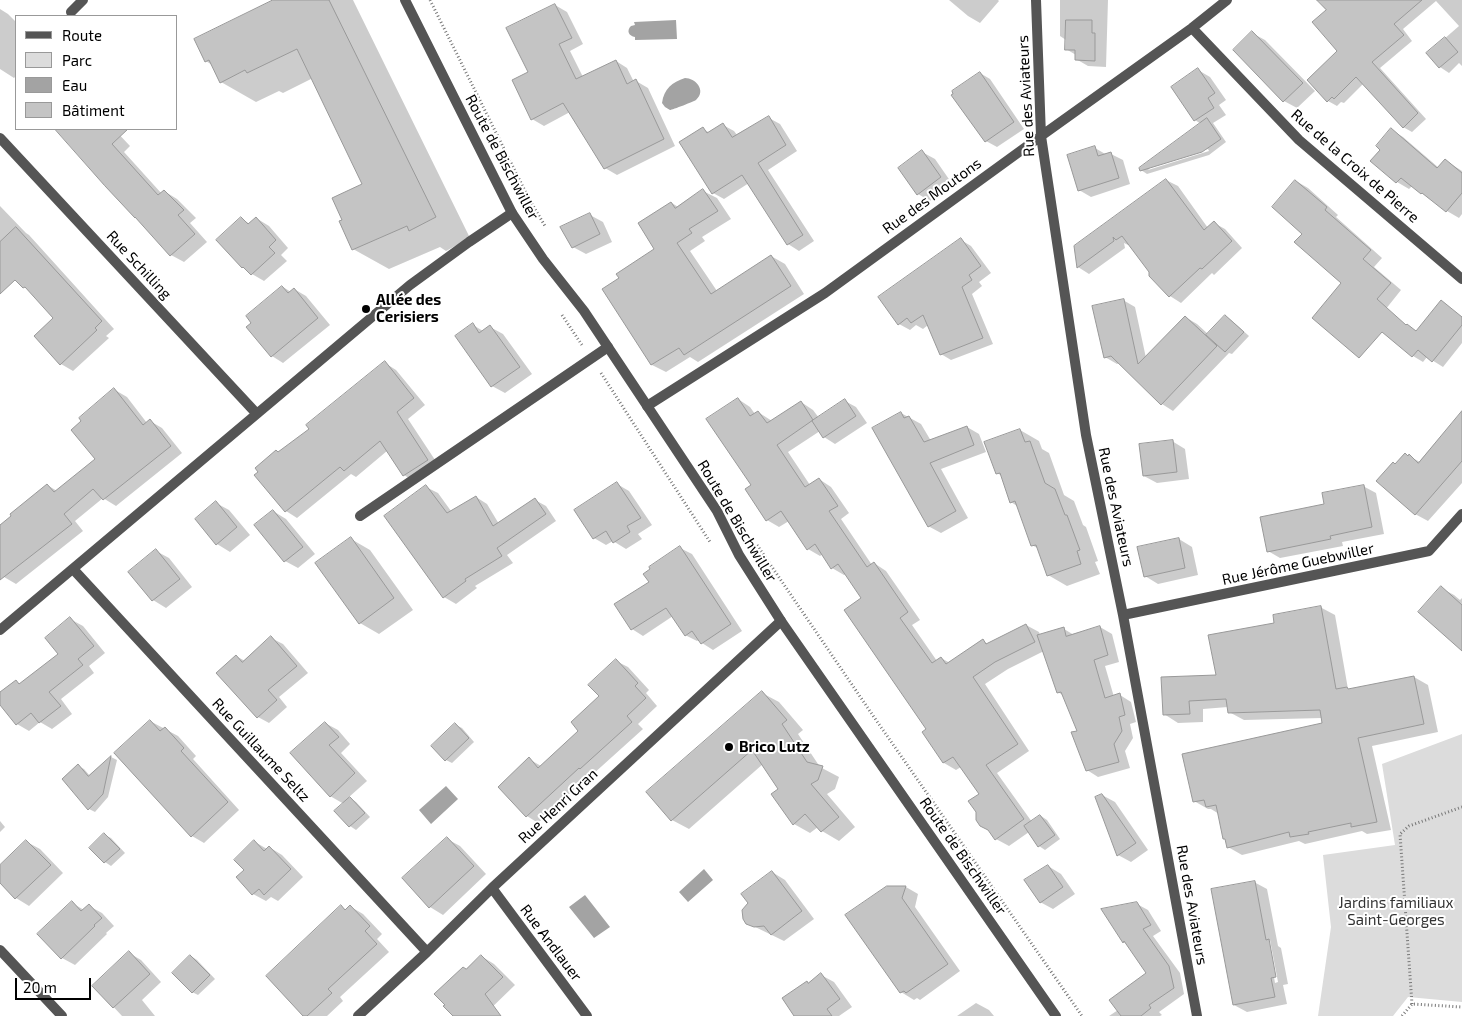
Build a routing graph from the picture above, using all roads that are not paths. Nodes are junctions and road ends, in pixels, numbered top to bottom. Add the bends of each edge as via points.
1 (82, 0) edge
2 (405, 0) edge
3 (1036, 0) edge
4 (1228, 0) edge
5 (70, 12) dead end
6 (1192, 28) junction
7 (1041, 136) junction
8 (0, 138) edge
9 (512, 213) junction
10 (1462, 279) edge
11 (608, 348) junction
12 (647, 406) junction
13 (256, 413) junction
14 (1462, 514) edge
15 (360, 516) dead end
16 (73, 569) junction
17 (1123, 614) junction
18 (781, 621) junction
19 (1, 627) edge
20 (492, 888) junction
21 (0, 950) edge
22 (427, 952) junction
23 (62, 1016) edge
24 (358, 1016) edge
25 (587, 1016) edge
26 (1056, 1016) edge
27 (1197, 1016) edge

1 - 5 street
2 - 9 street, Route de Bischwiller
3 - 7 street, Rue des Aviateurs
4 - 6 street, Rue des Moutons
6 - 7 street, Rue des Moutons
6 - 10 street, Rue de la Croix de Pierre via 1299,140
7 - 12 street, Rue des Moutons via 825,293
7 - 17 street, Rue des Aviateurs via 1086,435
8 - 13 street, Rue Schilling
9 - 11 street, Route de Bischwiller
9 - 13 street via 410,285
11 - 12 street, Route de Bischwiller
11 - 15 street
12 - 18 street, Route de Bischwiller via 717,511 752,578
13 - 16 street
14 - 17 street, Rue Jérôme Guebwiller via 1429,551
16 - 19 street
16 - 22 street, Rue Guillaume Seltz
17 - 27 street, Rue des Aviateurs
18 - 20 street, Rue Henri Gran
18 - 26 street, Route de Bischwiller
20 - 22 street, Rue Henri Gran
20 - 25 street, Rue Andlauer
21 - 23 street
22 - 24 street, Rue Henri Gran

